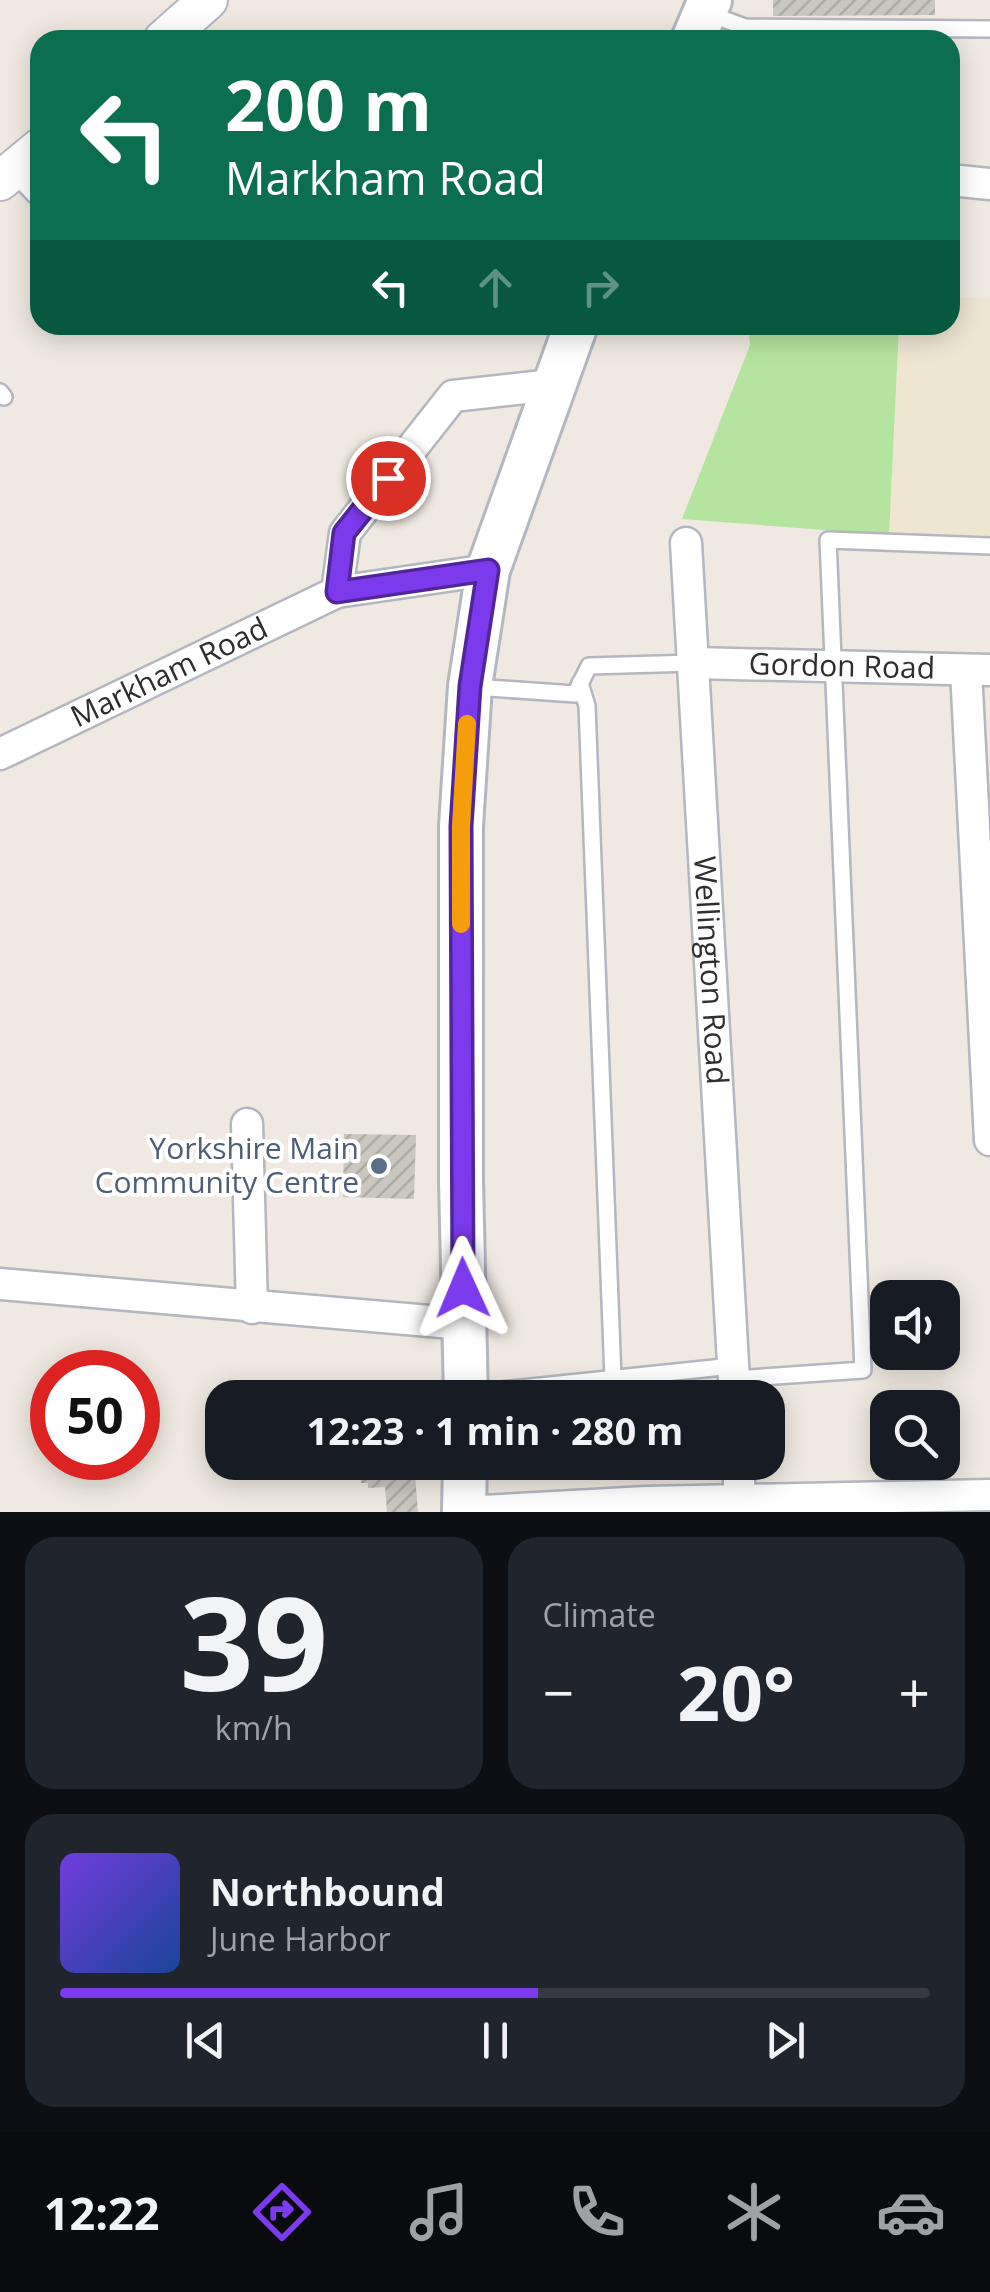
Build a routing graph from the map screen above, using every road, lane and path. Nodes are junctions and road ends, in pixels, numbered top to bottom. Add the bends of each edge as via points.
1 (208, 0) edge
2 (703, 18) edge
3 (990, 29) edge
4 (174, 30) edge
5 (960, 181) edge
6 (990, 184) edge
7 (572, 335) edge
8 (552, 385) junction
9 (686, 543) dead end
10 (990, 546) edge
11 (488, 570) junction
12 (337, 592) junction
13 (694, 663) junction
14 (832, 666) junction
15 (978, 670) edge
16 (580, 683) junction
17 (470, 686) junction
18 (0, 754) edge
19 (981, 797) edge
20 (247, 1124) dead end
21 (990, 1140) edge
22 (0, 1284) edge
23 (252, 1308) junction
24 (464, 1324) junction
25 (613, 1378) junction
26 (466, 1380) edge
27 (597, 1380) edge
28 (694, 1380) edge
29 (734, 1380) edge
30 (746, 1380) edge
31 (465, 1480) edge
32 (739, 1480) edge
33 (990, 1495) edge
34 (740, 1501) junction
35 (921, 1504) edge
36 (649, 1507) edge
37 (525, 1510) edge
38 (464, 1512) edge

1 - 4 street
2 - 3 lane via 745,28
5 - 6 street
7 - 8 main road
8 - 11 main road
8 - 12 street via 453,396 344,533
9 - 13 street, Wellington Road
10 - 14 lane via 828,540
11 - 12 street, Markham Road
11 - 17 main road
12 - 18 street, Markham Road
13 - 14 street, Gordon Road
13 - 16 lane via 589,666
13 - 29 street, Wellington Road
14 - 15 street, Gordon Road
14 - 30 lane via 862,1370
15 - 19 street
16 - 17 lane via 575,694
16 - 25 lane via 587,706
17 - 24 main road via 461,826
19 - 21 street
20 - 23 street
22 - 23 street
23 - 24 street
24 - 26 main road
25 - 27 lane
25 - 28 lane
31 - 38 main road
32 - 34 street
33 - 35 street
34 - 35 street
34 - 36 street
36 - 37 street
37 - 38 street

